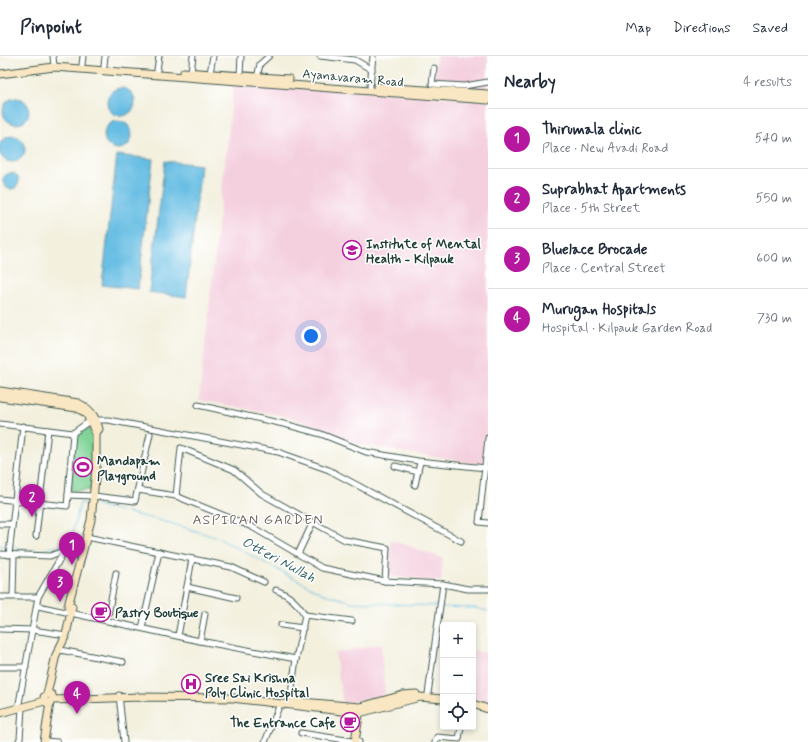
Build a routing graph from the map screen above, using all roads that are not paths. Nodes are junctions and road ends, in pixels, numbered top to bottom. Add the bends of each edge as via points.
1 (83, 56) edge
2 (105, 56) edge
3 (159, 56) edge
4 (193, 56) edge
5 (213, 56) edge
6 (241, 56) edge
7 (269, 56) edge
8 (320, 56) edge
9 (374, 56) edge
10 (343, 57) edge
11 (54, 62) edge
12 (82, 66) junction
13 (104, 66) junction
14 (434, 68) dead end
15 (0, 70) edge
16 (157, 70) junction
17 (372, 70) junction
18 (191, 72) junction
19 (210, 73) junction
20 (0, 74) edge
21 (240, 75) junction
22 (257, 79) junction
23 (488, 82) edge
24 (370, 86) junction
25 (488, 94) edge
26 (488, 100) edge
27 (0, 391) edge
28 (0, 397) edge
29 (198, 405) dead end
30 (94, 420) junction
31 (0, 424) edge
32 (23, 426) junction
33 (48, 430) junction
34 (73, 433) junction
35 (150, 434) dead end
36 (488, 438) edge
37 (420, 462) junction
38 (395, 466) dead end
39 (486, 468) junction
40 (418, 472) junction
41 (415, 485) dead end
42 (138, 490) junction
43 (68, 495) junction
44 (176, 496) junction
45 (0, 499) edge
46 (94, 499) junction
47 (15, 501) junction
48 (40, 503) junction
49 (313, 522) junction
50 (488, 523) edge
51 (0, 524) edge
52 (12, 524) junction
53 (36, 536) dead end
54 (87, 537) junction
55 (460, 541) dead end
56 (84, 548) junction
57 (65, 550) junction
58 (159, 552) junction
59 (0, 554) edge
60 (11, 554) junction
61 (298, 554) junction
62 (192, 559) junction
63 (116, 573) dead end
64 (385, 581) junction
65 (264, 582) dead end
66 (443, 584) junction
67 (187, 587) junction
68 (276, 590) dead end
69 (488, 590) edge
70 (13, 596) junction
71 (0, 597) edge
72 (38, 597) junction
73 (236, 598) dead end
74 (38, 606) junction
75 (70, 611) junction
76 (205, 614) dead end
77 (305, 615) junction
78 (107, 620) junction
79 (352, 621) dead end
80 (281, 625) dead end
81 (142, 628) junction
82 (303, 628) junction
83 (0, 629) edge
84 (33, 630) junction
85 (66, 635) junction
86 (178, 636) junction
87 (200, 641) junction
88 (59, 651) junction
89 (296, 659) junction
90 (123, 662) dead end
91 (0, 666) edge
92 (26, 667) junction
93 (428, 694) junction
94 (440, 695) edge
95 (120, 696) junction
96 (49, 698) junction
97 (440, 699) edge
98 (290, 701) junction
99 (476, 701) edge
100 (36, 704) junction
101 (280, 704) junction
102 (488, 704) edge
103 (476, 705) edge
104 (20, 709) junction
105 (488, 709) edge
106 (359, 710) junction
107 (0, 713) edge
108 (48, 713) junction
109 (460, 730) edge
110 (301, 733) dead end
111 (455, 740) edge
112 (18, 742) edge
113 (44, 742) edge
114 (57, 742) edge
115 (124, 742) edge
116 (265, 742) edge
117 (357, 742) edge
118 (436, 742) edge

1 - 12 street
2 - 13 street
3 - 16 street
4 - 18 street
5 - 19 street
6 - 21 street
7 - 22 street via 260,64
8 - 10 street
9 - 17 street
10 - 17 street via 355,60
11 - 12 main road, Ayanavaram Road
11 - 15 main road, Ayanavaram Road
11 - 20 main road, Ayanavaram Road
11 - 22 main road, Ayanavaram Road
12 - 13 main road, Ayanavaram Road
13 - 16 main road, Ayanavaram Road
14 - 23 street via 432,84 464,86
16 - 18 main road, Ayanavaram Road
17 - 24 street
18 - 19 main road, Ayanavaram Road
19 - 21 main road, Ayanavaram Road
21 - 22 main road, Ayanavaram Road
22 - 24 main road, Ayanavaram Road
22 - 26 main road, Ayanavaram Road
24 - 25 main road, Ayanavaram Road
27 - 30 main road via 78,403 89,409
28 - 30 main road via 77,408
29 - 37 street via 321,434 366,452
30 - 34 street
30 - 46 main road
30 - 55 street via 108,420 278,452 329,470
31 - 32 street
32 - 33 street
32 - 47 street
33 - 34 street
33 - 48 street
34 - 43 street
35 - 42 street
36 - 39 street
37 - 39 street
37 - 40 street
38 - 40 street
39 - 50 street via 479,522
40 - 41 street
42 - 44 street
42 - 46 street via 135,502
43 - 46 street
43 - 48 street via 67,506
44 - 49 street via 182,448 234,470 262,494
44 - 61 street via 252,528
45 - 47 street
46 - 54 main road
47 - 48 street
47 - 52 street
48 - 53 street
49 - 61 street
49 - 64 street via 345,540 386,548
51 - 52 street
52 - 60 street
54 - 56 main road
54 - 58 street
56 - 57 street
56 - 75 main road via 68,606
57 - 60 street via 50,556
57 - 72 street
58 - 62 street
58 - 81 street
59 - 60 street
60 - 70 street
61 - 64 street via 322,568
62 - 65 street via 231,567
62 - 67 street
63 - 78 street
64 - 66 street
66 - 69 street
66 - 93 street
67 - 73 street
67 - 86 street
68 - 77 street via 297,602
70 - 71 street
70 - 72 street
72 - 74 street
74 - 75 street
74 - 84 street
75 - 78 street
75 - 85 main road
76 - 87 street
77 - 79 street
77 - 82 street
78 - 81 street
80 - 82 street
81 - 86 street
82 - 89 street
83 - 84 street
84 - 85 street
84 - 92 street
85 - 88 main road
86 - 87 street
87 - 89 street
88 - 90 street
88 - 96 main road via 56,655
89 - 98 street
91 - 92 street
92 - 104 street
93 - 94 main road
93 - 106 main road via 404,695
95 - 96 main road
95 - 98 main road via 231,694
95 - 101 main road via 232,698
95 - 115 street
96 - 100 main road
96 - 108 main road
97 - 106 main road via 420,697
98 - 106 main road
99 - 102 main road
100 - 104 main road
100 - 108 main road
101 - 106 main road
101 - 116 street
103 - 105 main road
104 - 107 main road
104 - 112 street
106 - 117 main road
108 - 113 main road
109 - 111 street via 459,739
110 - 117 street
111 - 118 street via 437,737
113 - 114 street

